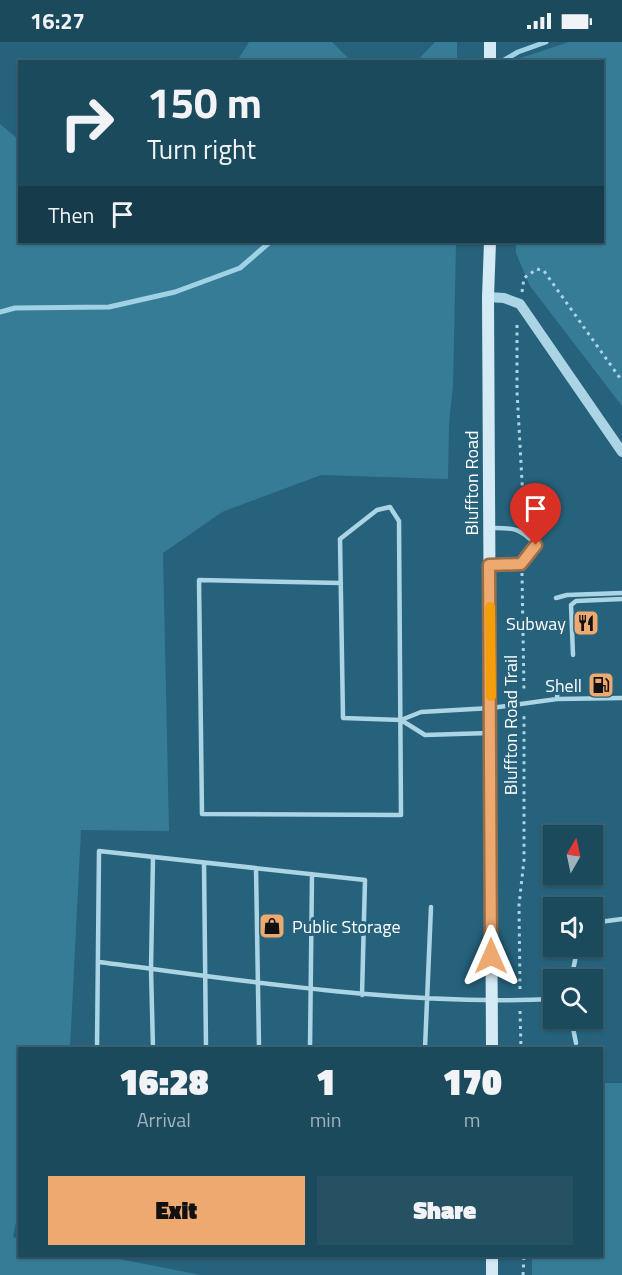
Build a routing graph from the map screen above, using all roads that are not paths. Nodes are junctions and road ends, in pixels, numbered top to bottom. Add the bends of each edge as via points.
1 (490, 42) edge
2 (490, 60) edge
3 (490, 243) edge
4 (488, 297) junction
5 (622, 452) edge
6 (490, 528) junction
7 (489, 565) junction
8 (341, 583) junction
9 (622, 593) edge
10 (556, 598) dead end
11 (622, 599) edge
12 (573, 655) dead end
13 (558, 679) dead end
14 (622, 698) edge
15 (557, 699) junction
16 (491, 708) junction
17 (401, 720) junction
18 (491, 733) junction
19 (153, 857) junction
20 (204, 863) junction
21 (256, 868) junction
22 (312, 874) junction
23 (431, 907) dead end
24 (622, 920) edge
25 (603, 922) edge
26 (99, 962) junction
27 (151, 969) junction
28 (205, 975) junction
29 (259, 982) junction
30 (311, 988) junction
31 (362, 994) junction
32 (426, 997) junction
33 (543, 1000) edge
34 (491, 1001) junction
35 (574, 1029) edge
36 (576, 1043) dead end
37 (97, 1047) edge
38 (153, 1047) edge
39 (206, 1047) edge
40 (259, 1047) edge
41 (310, 1047) edge
42 (425, 1047) edge
43 (492, 1047) edge
44 (492, 1257) edge
45 (492, 1275) edge

1 - 2 main road
3 - 4 main road, Bluffton Road
4 - 5 street via 520,304
4 - 6 main road, Bluffton Road
6 - 7 main road, Bluffton Road
6 - 7 lane via 517,528 536,545 521,564
7 - 16 main road, Bluffton Road
8 - 17 lane via 343,718
8 - 17 lane via 340,539 377,510 390,507 399,520
8 - 17 lane via 199,580 202,814 401,816
9 - 10 lane
11 - 12 lane via 576,601 571,605
13 - 15 lane
14 - 15 lane
15 - 16 lane
16 - 17 lane via 421,712
16 - 18 main road, Bluffton Road
17 - 18 lane via 425,735
18 - 34 main road, Bluffton Road
19 - 20 lane
19 - 26 lane via 99,851
19 - 27 lane
20 - 21 lane
20 - 28 lane
21 - 22 lane
21 - 29 lane
22 - 30 lane
22 - 31 lane via 365,880
23 - 32 lane
24 - 25 lane
26 - 27 lane
26 - 37 lane
27 - 28 lane
27 - 38 lane
28 - 29 lane
28 - 39 lane
29 - 30 lane
29 - 40 lane
30 - 31 lane
30 - 41 lane
31 - 32 lane
32 - 34 lane
32 - 42 lane
33 - 34 lane
34 - 43 main road, Bluffton Road
35 - 36 lane
44 - 45 main road

